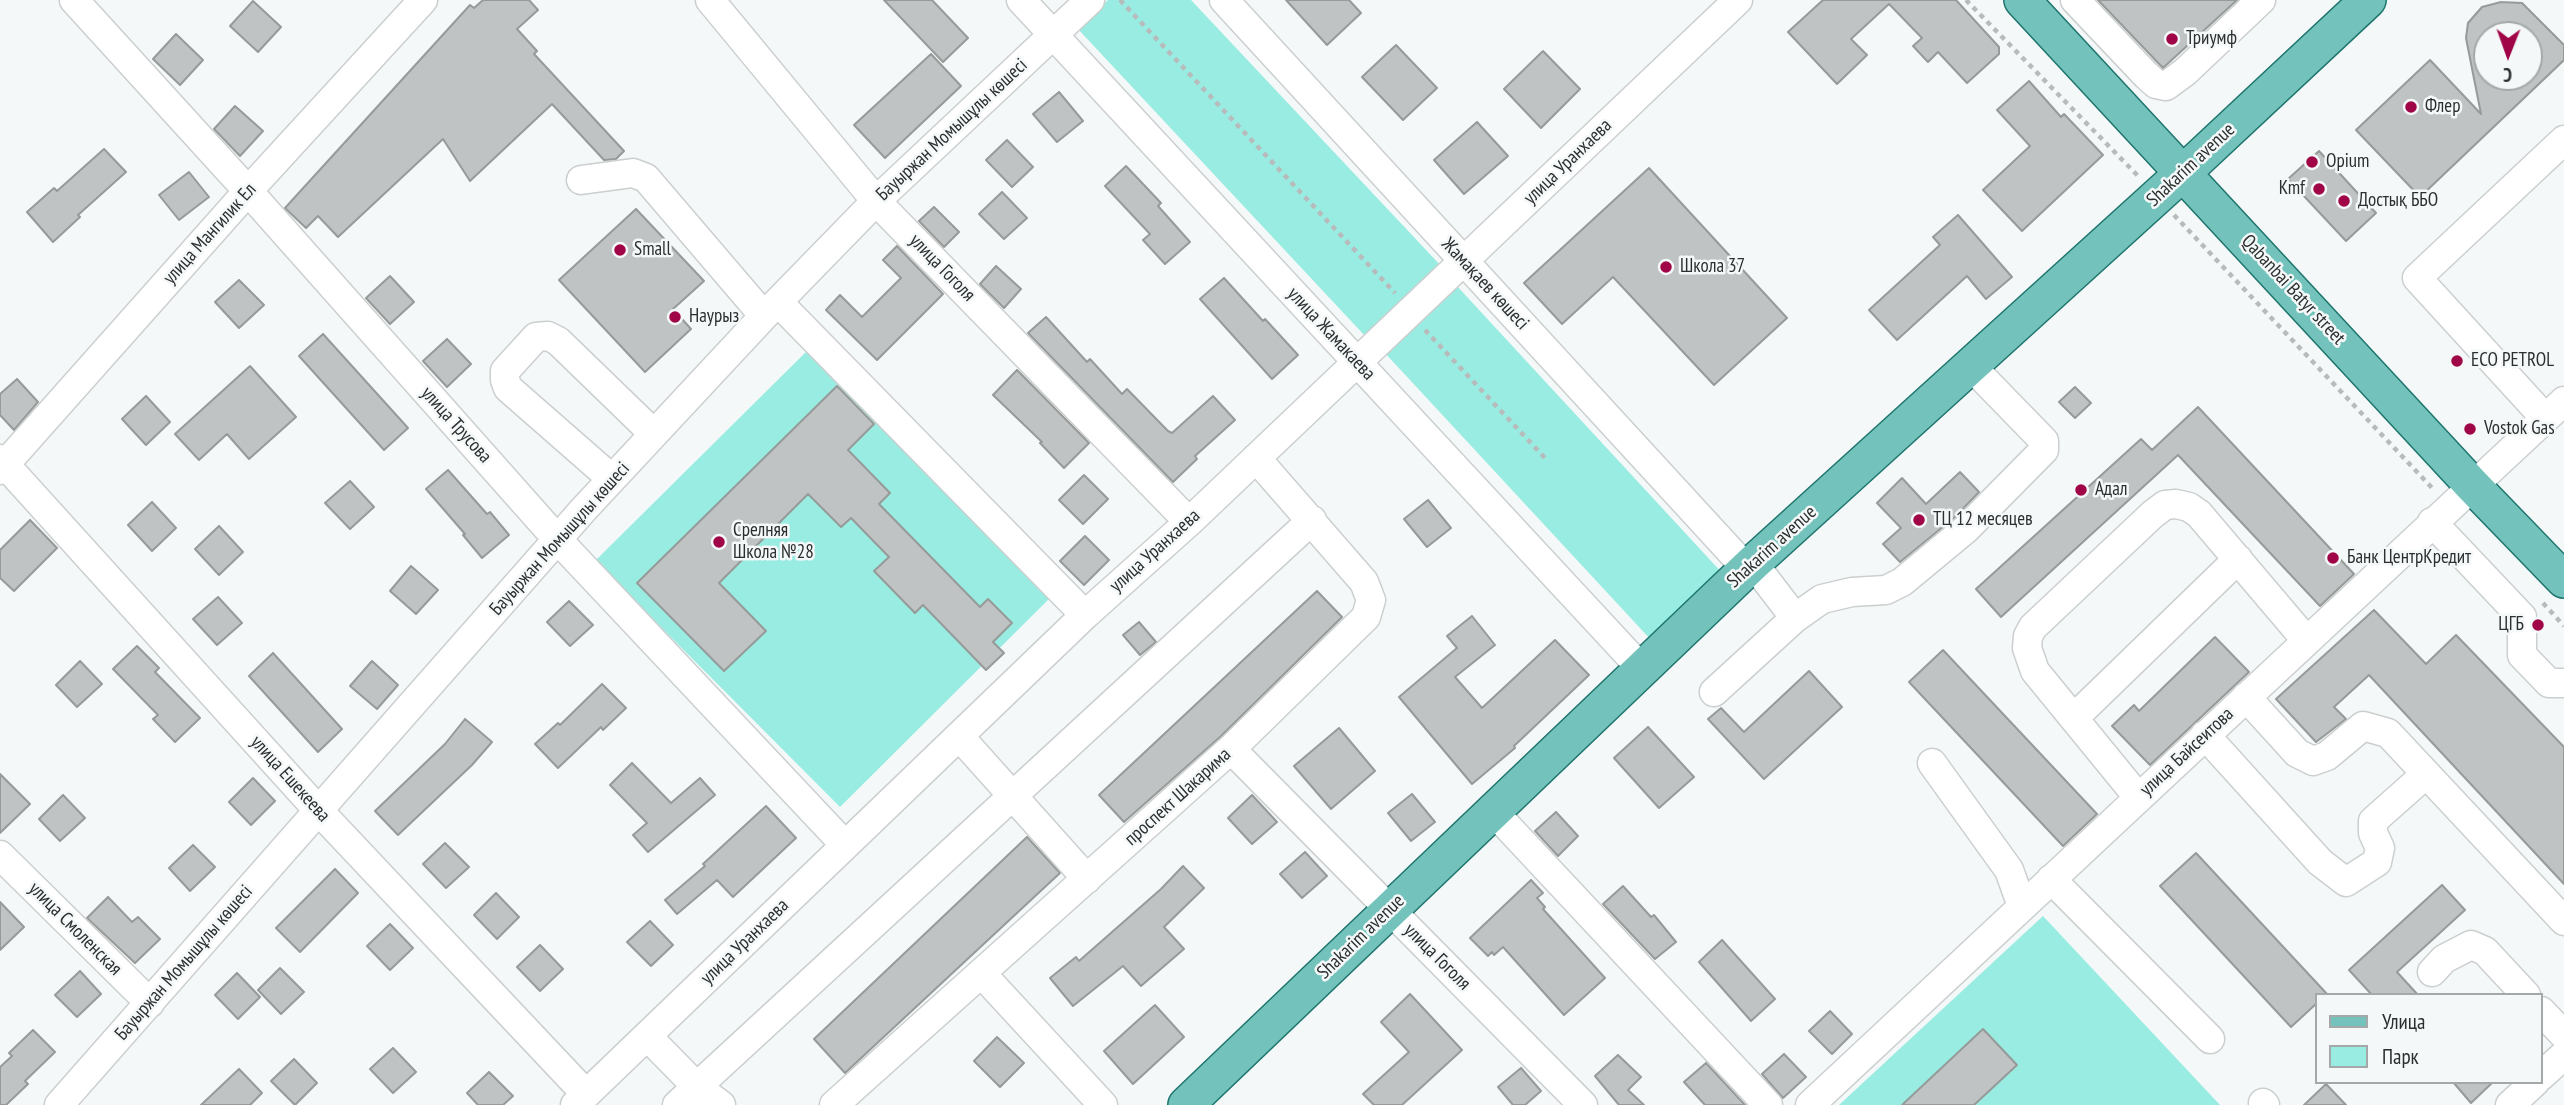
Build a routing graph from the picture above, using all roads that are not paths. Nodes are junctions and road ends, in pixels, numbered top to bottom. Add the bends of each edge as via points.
1 (74, 0) edge
2 (423, 0) edge
3 (710, 0) edge
4 (1021, 0) edge
5 (1090, 0) edge
6 (1224, 0) edge
7 (1738, 0) edge
8 (2022, 0) edge
9 (2075, 0) edge
10 (2261, 0) edge
11 (2368, 0) edge
12 (1053, 35) junction
13 (2564, 140) edge
14 (2184, 172) junction
15 (581, 180) dead end
16 (248, 191) junction
17 (877, 201) junction
18 (1464, 261) junction
19 (771, 309) junction
20 (1356, 362) junction
21 (1971, 366) junction
22 (2554, 410) edge
23 (654, 434) junction
24 (1256, 458) junction
25 (2, 464) edge
26 (612, 479) junction
27 (2451, 504) junction
28 (1312, 520) junction
29 (1189, 522) junction
30 (558, 540) junction
31 (2238, 559) junction
32 (1750, 566) junction
33 (2550, 588) edge
34 (1085, 615) junction
35 (1795, 618) junction
36 (2306, 640) junction
37 (1641, 668) junction
38 (2564, 683) edge
39 (1714, 692) dead end
40 (2246, 697) junction
41 (2074, 718) junction
42 (2205, 735) junction
43 (959, 736) junction
44 (1231, 749) junction
45 (1931, 763) dead end
46 (2426, 774) junction
47 (1013, 797) junction
48 (2138, 797) junction
49 (318, 810) junction
50 (1492, 810) junction
51 (845, 845) junction
52 (0, 855) edge
53 (1087, 879) junction
54 (2051, 879) junction
55 (2022, 906) junction
56 (1390, 909) junction
57 (2564, 921) edge
58 (2432, 972) dead end
59 (982, 974) junction
60 (2524, 993) edge
61 (150, 1003) junction
62 (2543, 1013) edge
63 (2564, 1035) edge
64 (648, 1037) junction
65 (2210, 1039) dead end
66 (2564, 1055) edge
67 (2543, 1074) edge
68 (2533, 1084) edge
69 (687, 1096) edge
70 (580, 1100) edge
71 (59, 1105) edge
72 (721, 1105) edge
73 (834, 1105) edge
74 (1103, 1105) edge
75 (1186, 1105) edge
76 (1583, 1105) edge
77 (1768, 1105) edge
78 (1810, 1105) edge
79 (2510, 1105) edge

1 - 16 street, улица Трусова
2 - 16 street, улица Мангилик Ел
3 - 17 street, улица Гоголя
4 - 12 street, улица Жамакаева
5 - 12 street, Бауыржан Момышұлы көшесі
6 - 18 street, Жамақаев көшесі
7 - 18 street, улица Уранхаева
8 - 14 main road, Qabanbai Batyr street
9 - 10 street via 2146,75 2166,86
11 - 14 main road, Shakarim avenue
12 - 17 street, Бауыржан Момышұлы көшесі
12 - 20 street, улица Жамакаева
13 - 22 street via 2417,278
14 - 21 main road, Shakarim avenue
14 - 27 main road, Qabanbai Batyr street
15 - 19 street via 633,173 646,178
16 - 25 street, улица Мангилик Ел
16 - 30 street, улица Трусова
17 - 19 street, Бауыржан Момышұлы көшесі
17 - 29 street, улица Гоголя
18 - 20 street, улица Уранхаева
18 - 32 street, Жамақаев көшесі
19 - 23 street, Бауыржан Момышұлы көшесі
19 - 34 street
20 - 24 street, улица Уранхаева
20 - 37 street, улица Жамакаева
21 - 32 main road, Shakarim avenue
21 - 35 street via 2044,441 2044,450 1966,529 1902,582 1886,590 1822,599
22 - 27 street, улица Байсеитова
23 - 26 street, Бауыржан Момышұлы көшесі
23 - 26 street via 558,341 536,337 528,345 505,370 508,388
24 - 28 street, проспект Шакарима
24 - 29 street, улица Уранхаева
25 - 49 street, улица Ешекеева
26 - 30 street, Бауыржан Момышұлы көшесі
27 - 33 main road, Qabanbai Batyr street
27 - 36 street, улица Байсеитова
27 - 38 street via 2522,617 2522,655 2549,683
28 - 44 street, проспект Шакарима via 1364,582 1371,600 1366,617
28 - 47 street
29 - 34 street, улица Уранхаева
30 - 49 street, Бауыржан Момышұлы көшесі
30 - 51 street, улица Трусова
31 - 36 street
31 - 41 street
31 - 41 street via 2189,506 2165,505 2033,627 2027,648 2035,671
32 - 35 street, Жамақаев көшесі
32 - 37 main road, Shakarim avenue
34 - 43 street, улица Уранхаева
35 - 39 street
36 - 40 street, улица Байсеитова
37 - 50 main road, Shakarim avenue
40 - 42 street, улица Байсеитова
40 - 46 street via 2297,753 2313,761 2327,756 2363,726 2388,733
41 - 48 street
42 - 46 street via 2320,862 2347,883 2376,862 2380,848 2373,833 2374,821
42 - 48 street, улица Байсеитова
43 - 47 street
43 - 51 street, улица Уранхаева
44 - 53 street, проспект Шакарима
44 - 56 street, улица Гоголя
45 - 55 street via 2009,870
46 - 57 street
47 - 53 street
47 - 69 street
48 - 54 street, улица Байсеитова
49 - 61 street, Бауыржан Момышұлы көшесі
49 - 70 street, улица Ешекеева
50 - 56 main road, Shakarim avenue
50 - 77 street
51 - 64 street, улица Уранхаева
52 - 61 street, улица Смоленская
53 - 59 street, проспект Шакарима
54 - 55 street, улица Байсеитова
54 - 65 street
55 - 78 street, улица Байсеитова
56 - 75 main road, Shakarim avenue
56 - 76 street, улица Гоголя
58 - 60 street via 2444,959 2471,945 2484,951
59 - 73 street, проспект Шакарима
59 - 74 street
61 - 71 street, Бауыржан Момышұлы көшесі
62 - 63 street
64 - 69 street
64 - 70 street, улица Уранхаева
66 - 67 street
68 - 79 street
69 - 72 street

